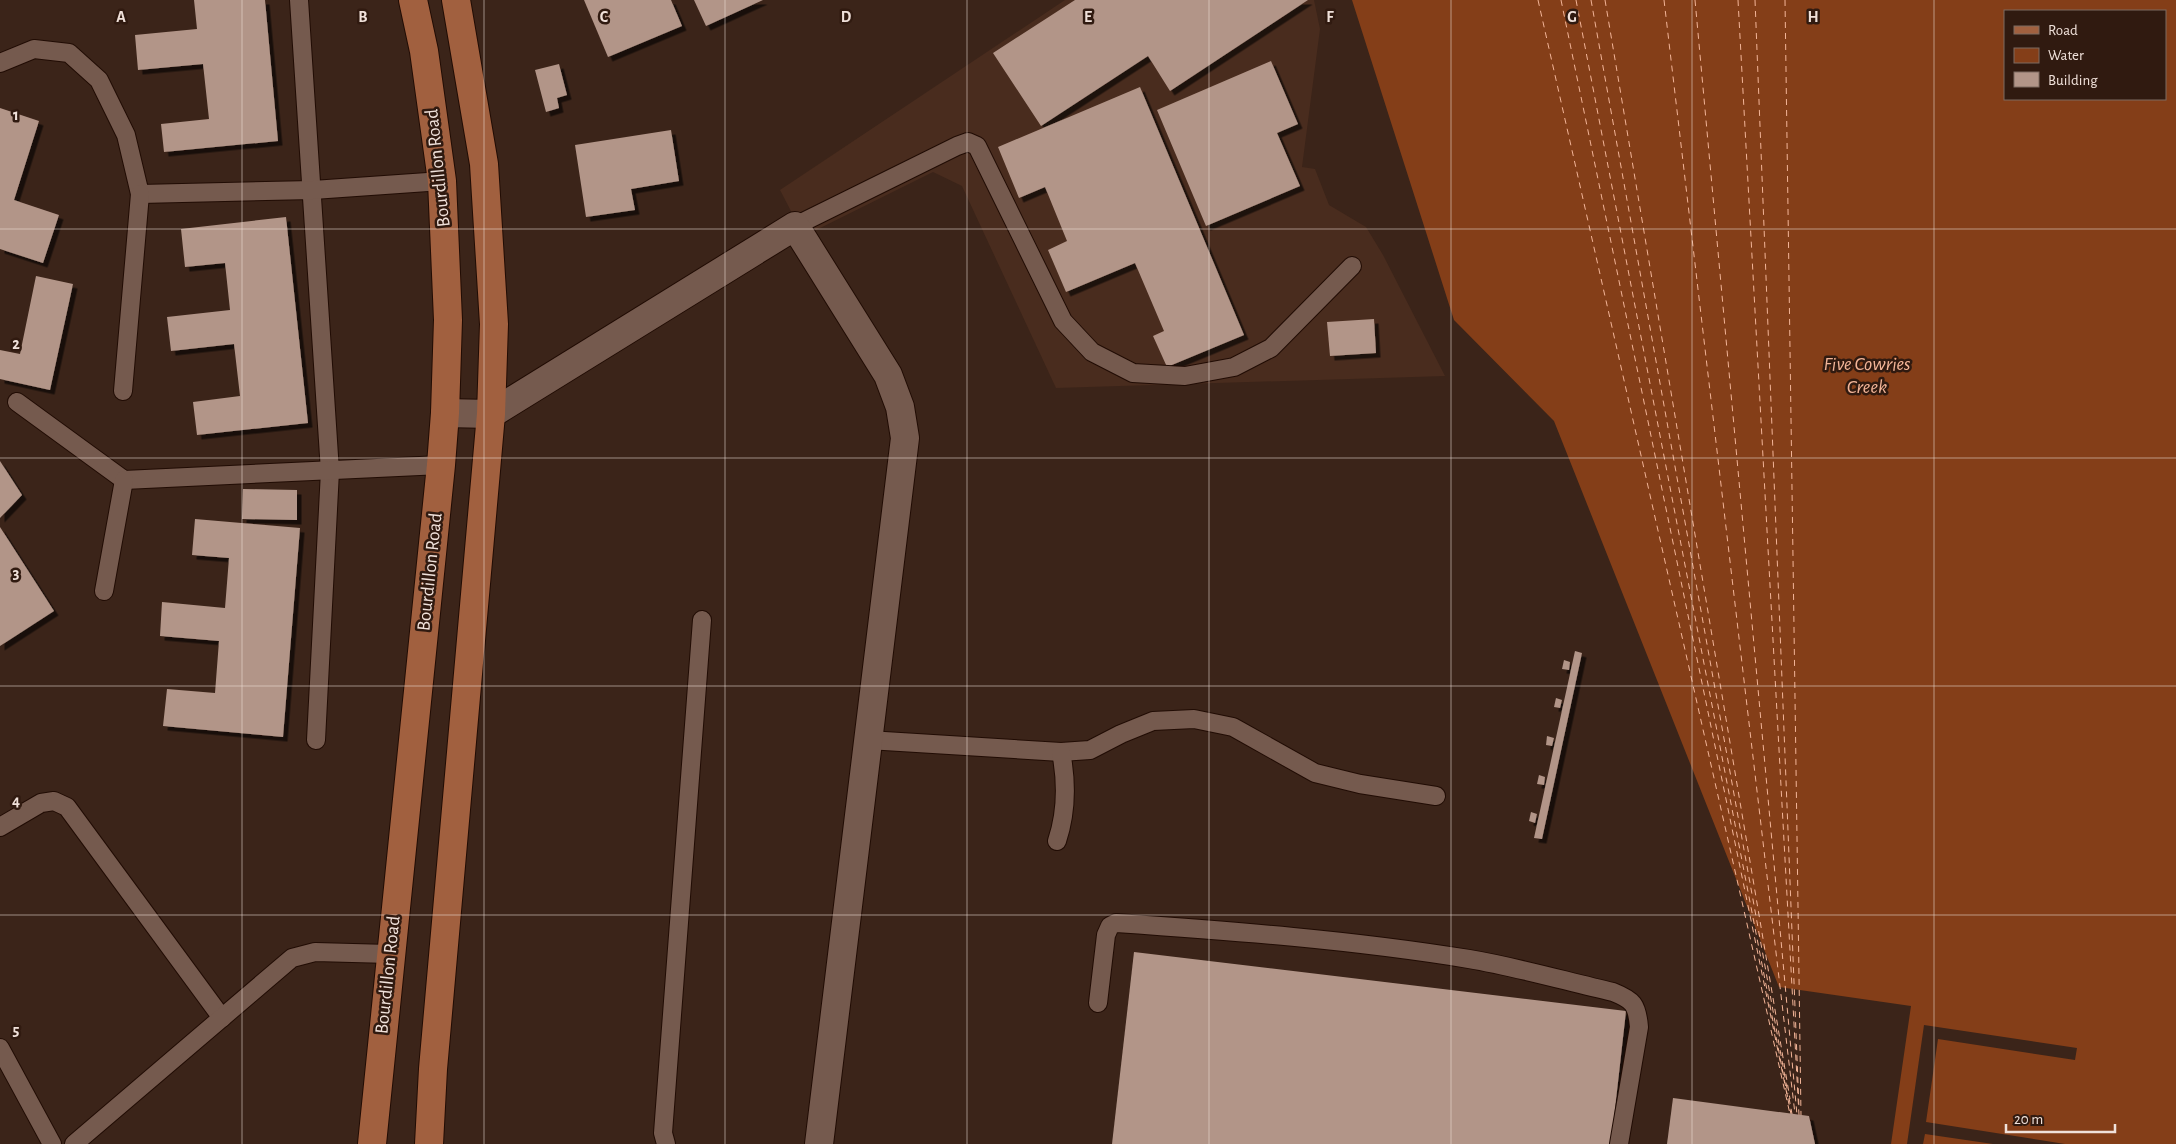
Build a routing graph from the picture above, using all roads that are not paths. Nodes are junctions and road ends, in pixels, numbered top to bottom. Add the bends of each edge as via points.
1 (299, 0) edge
2 (414, 0) edge
3 (456, 0) edge
4 (0, 62) edge
5 (442, 181) junction
6 (313, 190) junction
7 (140, 194) junction
8 (796, 226) junction
9 (1352, 266) dead end
10 (123, 391) dead end
11 (17, 402) dead end
12 (445, 413) junction
13 (491, 414) junction
14 (440, 465) junction
15 (330, 471) junction
16 (124, 480) junction
17 (104, 591) dead end
18 (702, 620) dead end
19 (316, 740) dead end
20 (868, 740) junction
21 (1061, 752) junction
22 (1436, 796) dead end
23 (0, 827) edge
24 (1057, 841) dead end
25 (390, 954) junction
26 (1098, 1003) dead end
27 (222, 1018) junction
28 (0, 1048) edge
29 (52, 1144) edge
30 (74, 1144) edge
31 (372, 1144) edge
32 (429, 1144) edge
33 (666, 1144) edge
34 (819, 1144) edge
35 (1619, 1144) edge

1 - 6 lane
2 - 5 main road, Bourdillon Road
3 - 13 main road via 484,164 494,324
4 - 7 lane via 34,49 68,53 99,80 126,135
5 - 6 lane
5 - 12 main road, Bourdillon Road via 448,320
6 - 7 lane
6 - 15 lane
7 - 10 lane
8 - 9 lane via 968,142 977,146 1063,321 1092,352 1133,373 1185,376 1234,367 1271,348
8 - 13 street
8 - 20 street via 888,376 900,407 905,438
11 - 16 lane
12 - 13 street
12 - 14 main road, Bourdillon Road
13 - 32 main road
14 - 15 lane
14 - 25 main road, Bourdillon Road
15 - 16 lane
15 - 19 lane
16 - 17 lane
18 - 33 lane via 663,1133
20 - 21 lane
20 - 34 street
21 - 22 lane via 1090,750 1153,721 1194,719 1234,727 1315,773
21 - 24 lane via 1066,795
23 - 27 lane via 41,803 54,801 67,807
25 - 27 lane via 315,952 292,958
25 - 31 main road, Bourdillon Road
26 - 35 lane via 1106,935 1110,926 1116,923 1360,943 1471,960 1613,992 1629,999 1637,1011 1639,1027
27 - 30 lane
28 - 29 lane

